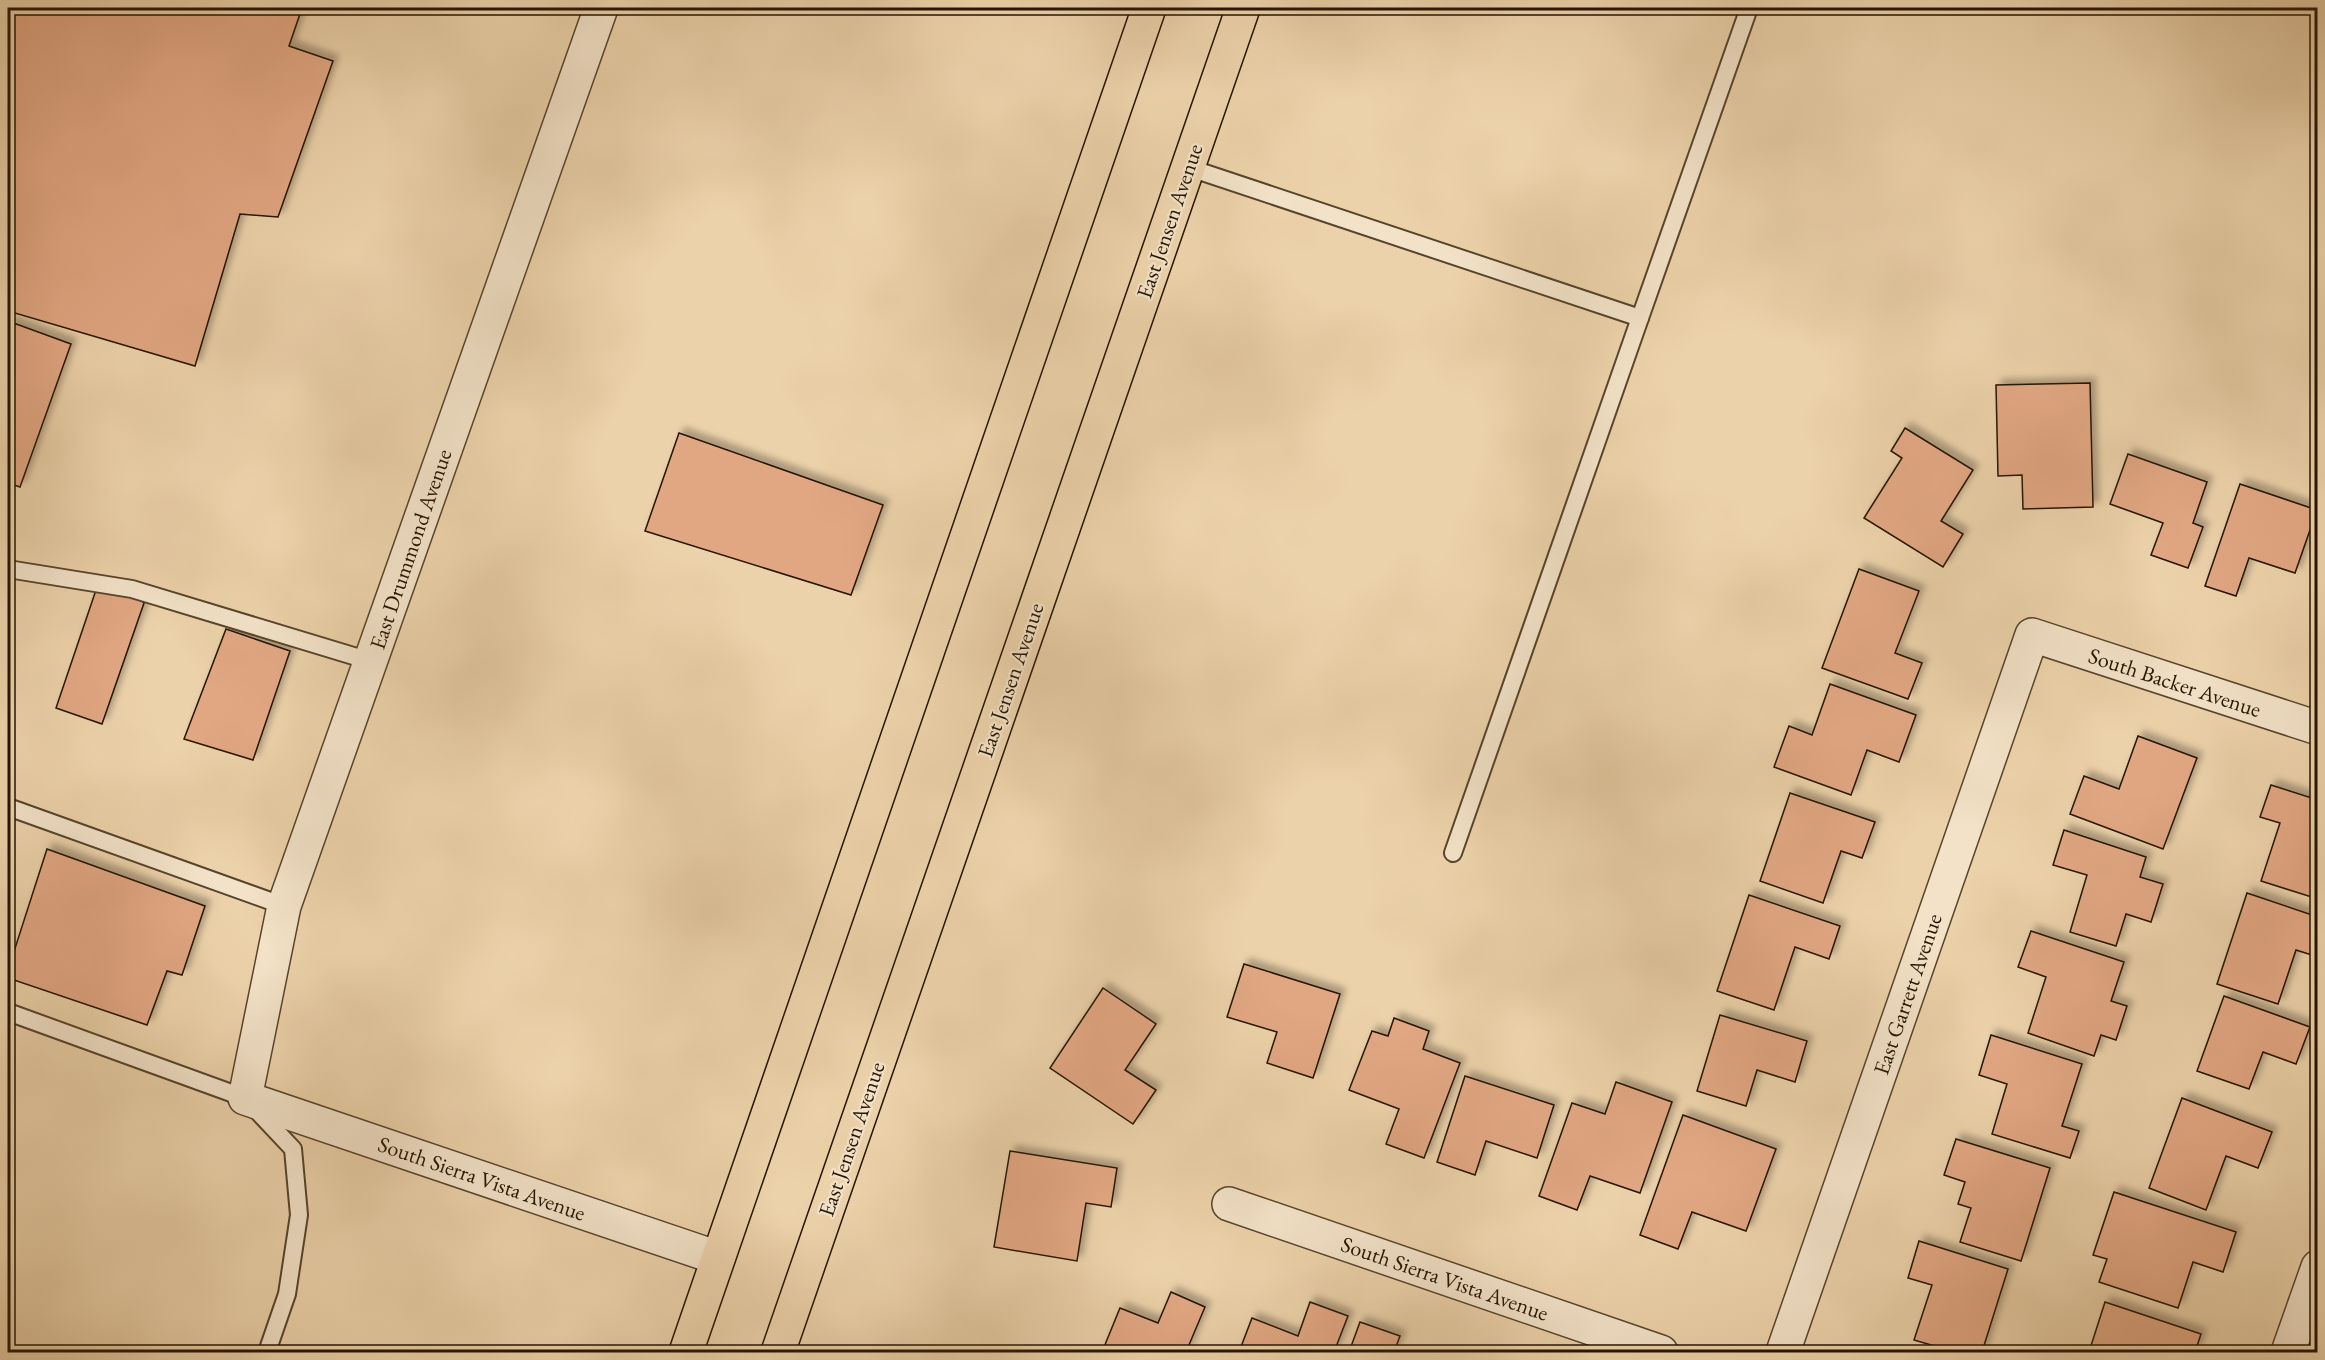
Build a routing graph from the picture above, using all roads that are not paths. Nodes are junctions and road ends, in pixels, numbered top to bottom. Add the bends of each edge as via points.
1 (601, 8) edge
2 (1149, 8) edge
3 (1243, 8) edge
4 (1749, 8) edge
5 (1187, 167) junction
6 (1640, 318) junction
7 (8, 569) edge
8 (2032, 635) joint
9 (370, 661) junction
10 (2318, 728) edge
11 (8, 807) edge
12 (1453, 853) dead end
13 (284, 906) junction
14 (8, 1012) edge
15 (245, 1098) junction
16 (1229, 1204) dead end
17 (718, 1258) junction
18 (2318, 1267) edge
19 (267, 1353) edge
20 (686, 1353) edge
21 (778, 1353) edge
22 (1661, 1353) edge
23 (1783, 1353) edge
24 (2288, 1353) edge

1 - 9 street, East Drummond Avenue
2 - 17 main road
3 - 5 main road, East Jensen Avenue
4 - 6 lane
5 - 6 lane
5 - 21 main road, East Jensen Avenue
6 - 12 lane
7 - 9 lane via 132,589
8 - 10 street, South Backer Avenue
8 - 23 street, East Garrett Avenue
9 - 13 street, East Drummond Avenue
11 - 13 lane
13 - 15 street, East Drummond Avenue
14 - 15 lane
15 - 17 street, South Sierra Vista Avenue
15 - 19 lane via 293,1149 299,1215 288,1294
16 - 22 street, South Sierra Vista Avenue
17 - 20 main road
18 - 24 street

